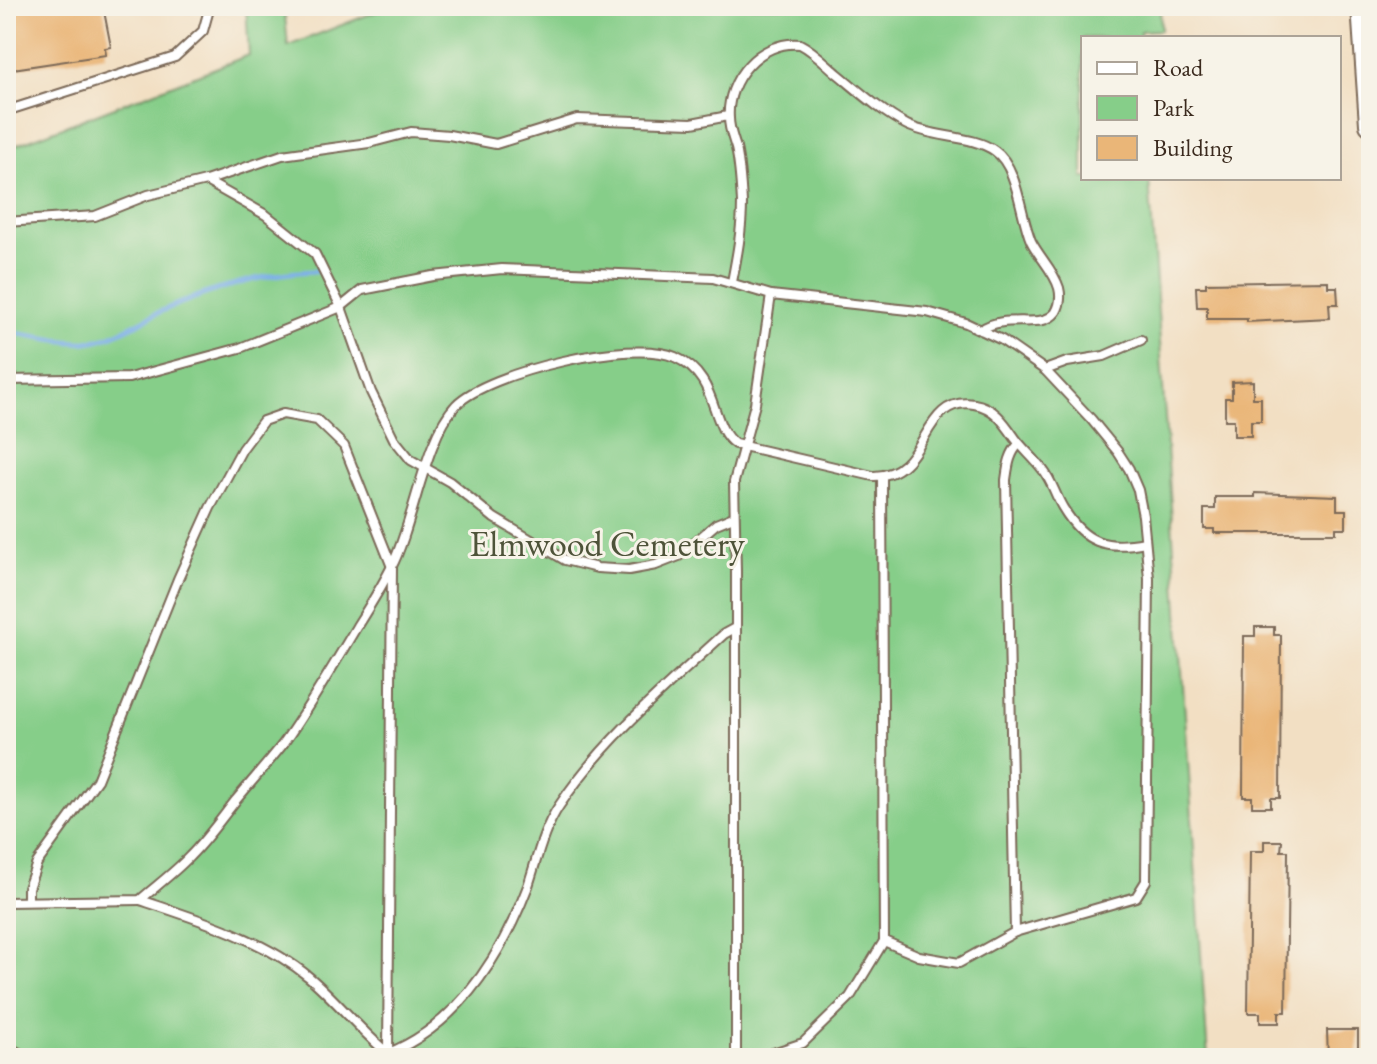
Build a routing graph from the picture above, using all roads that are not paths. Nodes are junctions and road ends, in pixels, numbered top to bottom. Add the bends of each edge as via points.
1 (210, 6) edge
2 (1363, 6) edge
3 (6, 111) edge
4 (728, 116) junction
5 (1371, 124) edge
6 (206, 181) junction
7 (6, 222) edge
8 (732, 282) junction
9 (771, 295) junction
10 (341, 307) junction
11 (981, 330) junction
12 (1141, 340) dead end
13 (1045, 370) junction
14 (6, 380) edge
15 (1019, 444) junction
16 (744, 446) junction
17 (425, 470) junction
18 (882, 476) junction
19 (733, 517) junction
20 (6, 536) edge
21 (1145, 542) junction
22 (392, 567) junction
23 (6, 580) edge
24 (735, 628) junction
25 (140, 900) junction
26 (28, 901) junction
27 (6, 902) edge
28 (1015, 932) junction
29 (884, 941) junction
30 (6, 1046) edge
31 (391, 1056) edge
32 (29, 1058) edge
33 (375, 1058) edge
34 (736, 1058) edge
35 (758, 1058) edge

1 - 3 lane via 203,31 175,57
2 - 5 street
4 - 6 lane via 692,123 577,119 496,144 411,132 282,155
4 - 8 lane via 742,202
4 - 11 lane via 734,88 751,62 770,48 800,44 911,127 994,150 1010,170 1026,228 1058,285 1060,301 1047,319 1006,320
6 - 7 lane via 148,195 95,216
6 - 10 lane via 266,215 315,254
8 - 9 lane
8 - 10 lane via 502,269 362,290
9 - 11 lane via 927,312
9 - 16 lane
10 - 14 lane via 240,348 129,378
10 - 17 lane via 381,415 400,447
11 - 13 lane
12 - 13 lane via 1104,356
13 - 21 lane via 1129,469 1141,503
15 - 18 lane via 989,409 956,404 935,419 908,463
15 - 21 lane via 1043,470 1084,533 1116,546
15 - 28 lane via 1006,480
16 - 17 lane via 726,436 693,368 662,353 629,351 548,365 466,396 447,416
16 - 18 lane
16 - 19 lane via 734,482
17 - 19 lane via 544,549 597,568 629,570 668,561
17 - 22 lane
18 - 29 lane
19 - 24 lane
20 - 23 lane
21 - 28 lane via 1146,881 1136,897
22 - 25 lane via 283,743 191,856
22 - 26 lane via 344,446 317,420 283,414 263,421 210,508 97,780 37,863
22 - 31 lane
24 - 31 lane via 603,751 558,808 517,912 474,988 434,1026
24 - 34 lane
25 - 26 lane
25 - 31 lane via 212,925 295,967
26 - 27 lane
28 - 29 lane via 959,963 919,956
29 - 35 lane via 850,997 803,1043
30 - 32 lane
31 - 33 lane

